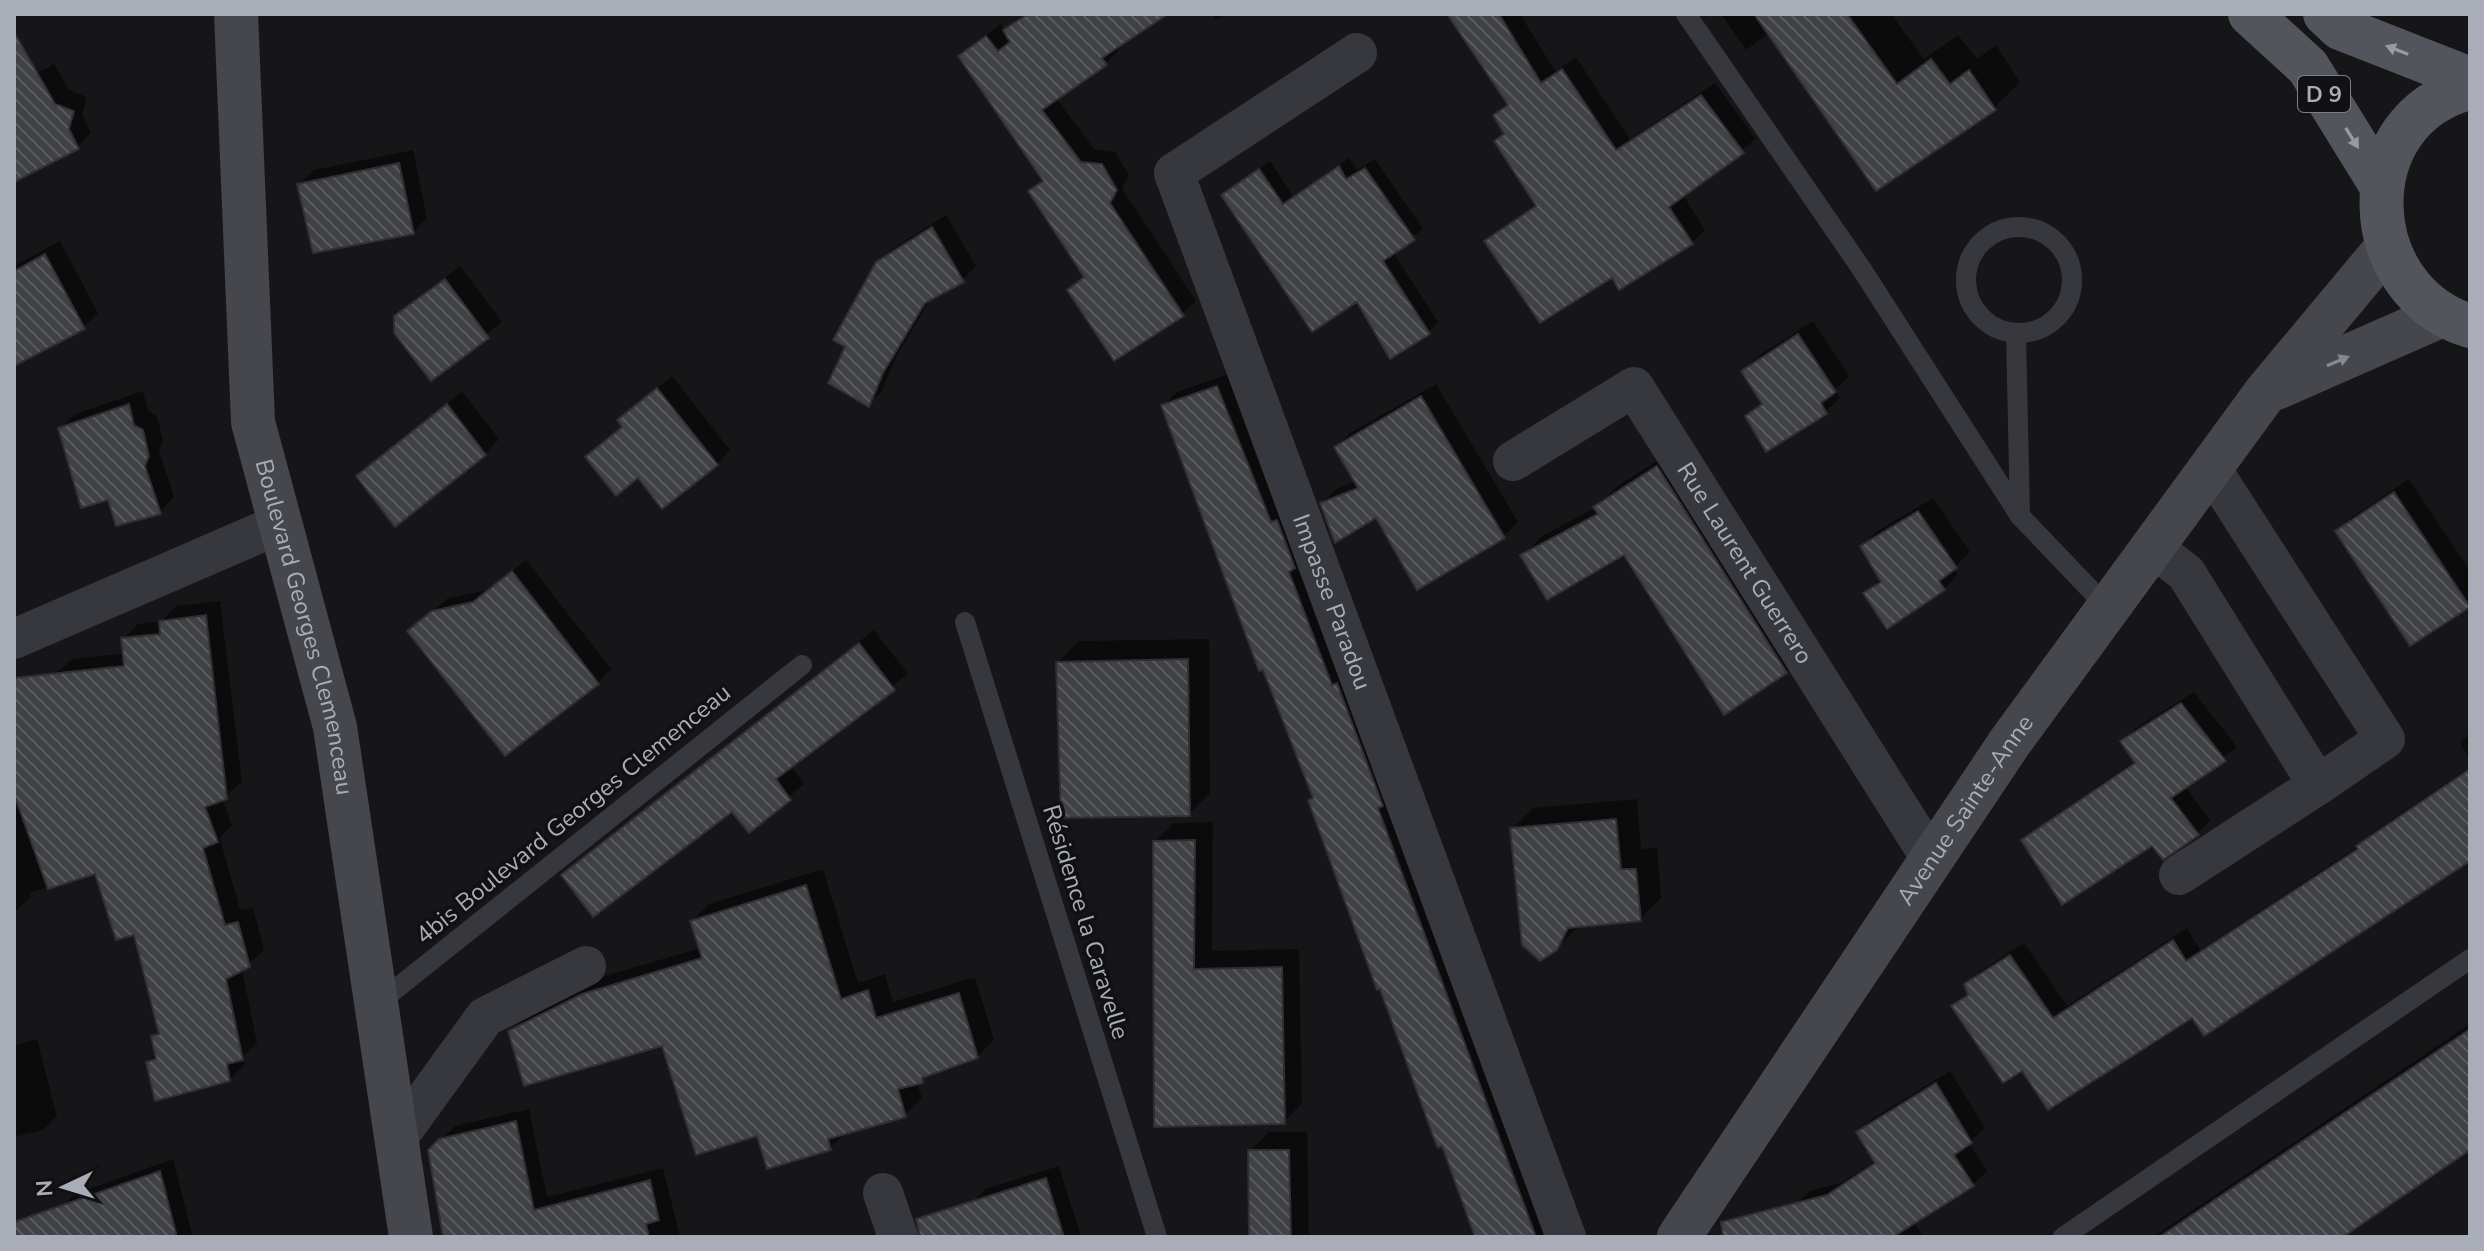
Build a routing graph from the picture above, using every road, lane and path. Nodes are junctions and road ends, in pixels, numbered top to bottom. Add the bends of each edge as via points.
1 (236, 14) edge
2 (1686, 14) edge
3 (2250, 14) edge
4 (2325, 14) edge
5 (1357, 53) dead end
6 (2470, 79) edge
7 (2470, 88) edge
8 (2382, 187) junction
9 (2387, 247) junction
10 (2456, 320) edge
11 (2016, 334) junction
12 (2266, 392) junction
13 (1513, 461) dead end
14 (2210, 467) junction
15 (2020, 516) junction
16 (280, 524) junction
17 (2151, 546) junction
18 (2107, 607) junction
19 (965, 622) dead end
20 (14, 639) edge
21 (802, 665) dead end
22 (2318, 785) junction
23 (1932, 860) junction
24 (2179, 875) dead end
25 (2470, 959) edge
26 (586, 966) dead end
27 (377, 1004) junction
28 (398, 1137) junction
29 (883, 1193) dead end
30 (411, 1237) edge
31 (898, 1237) edge
32 (1157, 1237) edge
33 (1566, 1237) edge
34 (1679, 1237) edge
35 (2063, 1237) edge

1 - 16 main road, Boulevard Georges Clemenceau via 253,422
2 - 15 lane via 1861,268
3 -> 8 main road, D 9 via 2308,67
6 -> 4 main road via 2340,28
5 - 33 street, Impasse Paradou via 1174,173
7 - 8 main road via 2437,102 2406,131
8 - 9 main road via 2380,217
9 - 10 main road via 2418,296
9 - 12 main road, Avenue Sainte-Anne
12 -> 10 main road
11 - 11 lane via 2032,332 2060,315 2073,282 2061,247 2031,228 2012,227 1994,233 1970,260 1966,278 1974,309 2000,330
11 - 15 lane
12 - 14 main road, Avenue Sainte-Anne
13 - 23 street, Rue Laurent Guerrero via 1634,387
14 - 17 main road, Avenue Sainte-Anne
14 - 22 street via 2385,739
15 - 18 lane
16 - 20 street
16 - 27 main road, Boulevard Georges Clemenceau via 335,727
17 - 18 main road, Avenue Sainte-Anne
17 - 22 street via 2186,573
18 - 23 main road, Avenue Sainte-Anne
19 - 32 lane, Résidence la Caravelle
21 - 27 lane, 4bis Boulevard Georges Clemenceau
22 - 24 street
23 - 34 main road, Avenue Sainte-Anne
25 - 35 lane
26 - 28 street via 485,1017
27 - 28 main road, Boulevard Georges Clemenceau
28 - 30 main road, Boulevard Georges Clemenceau
29 - 31 street

